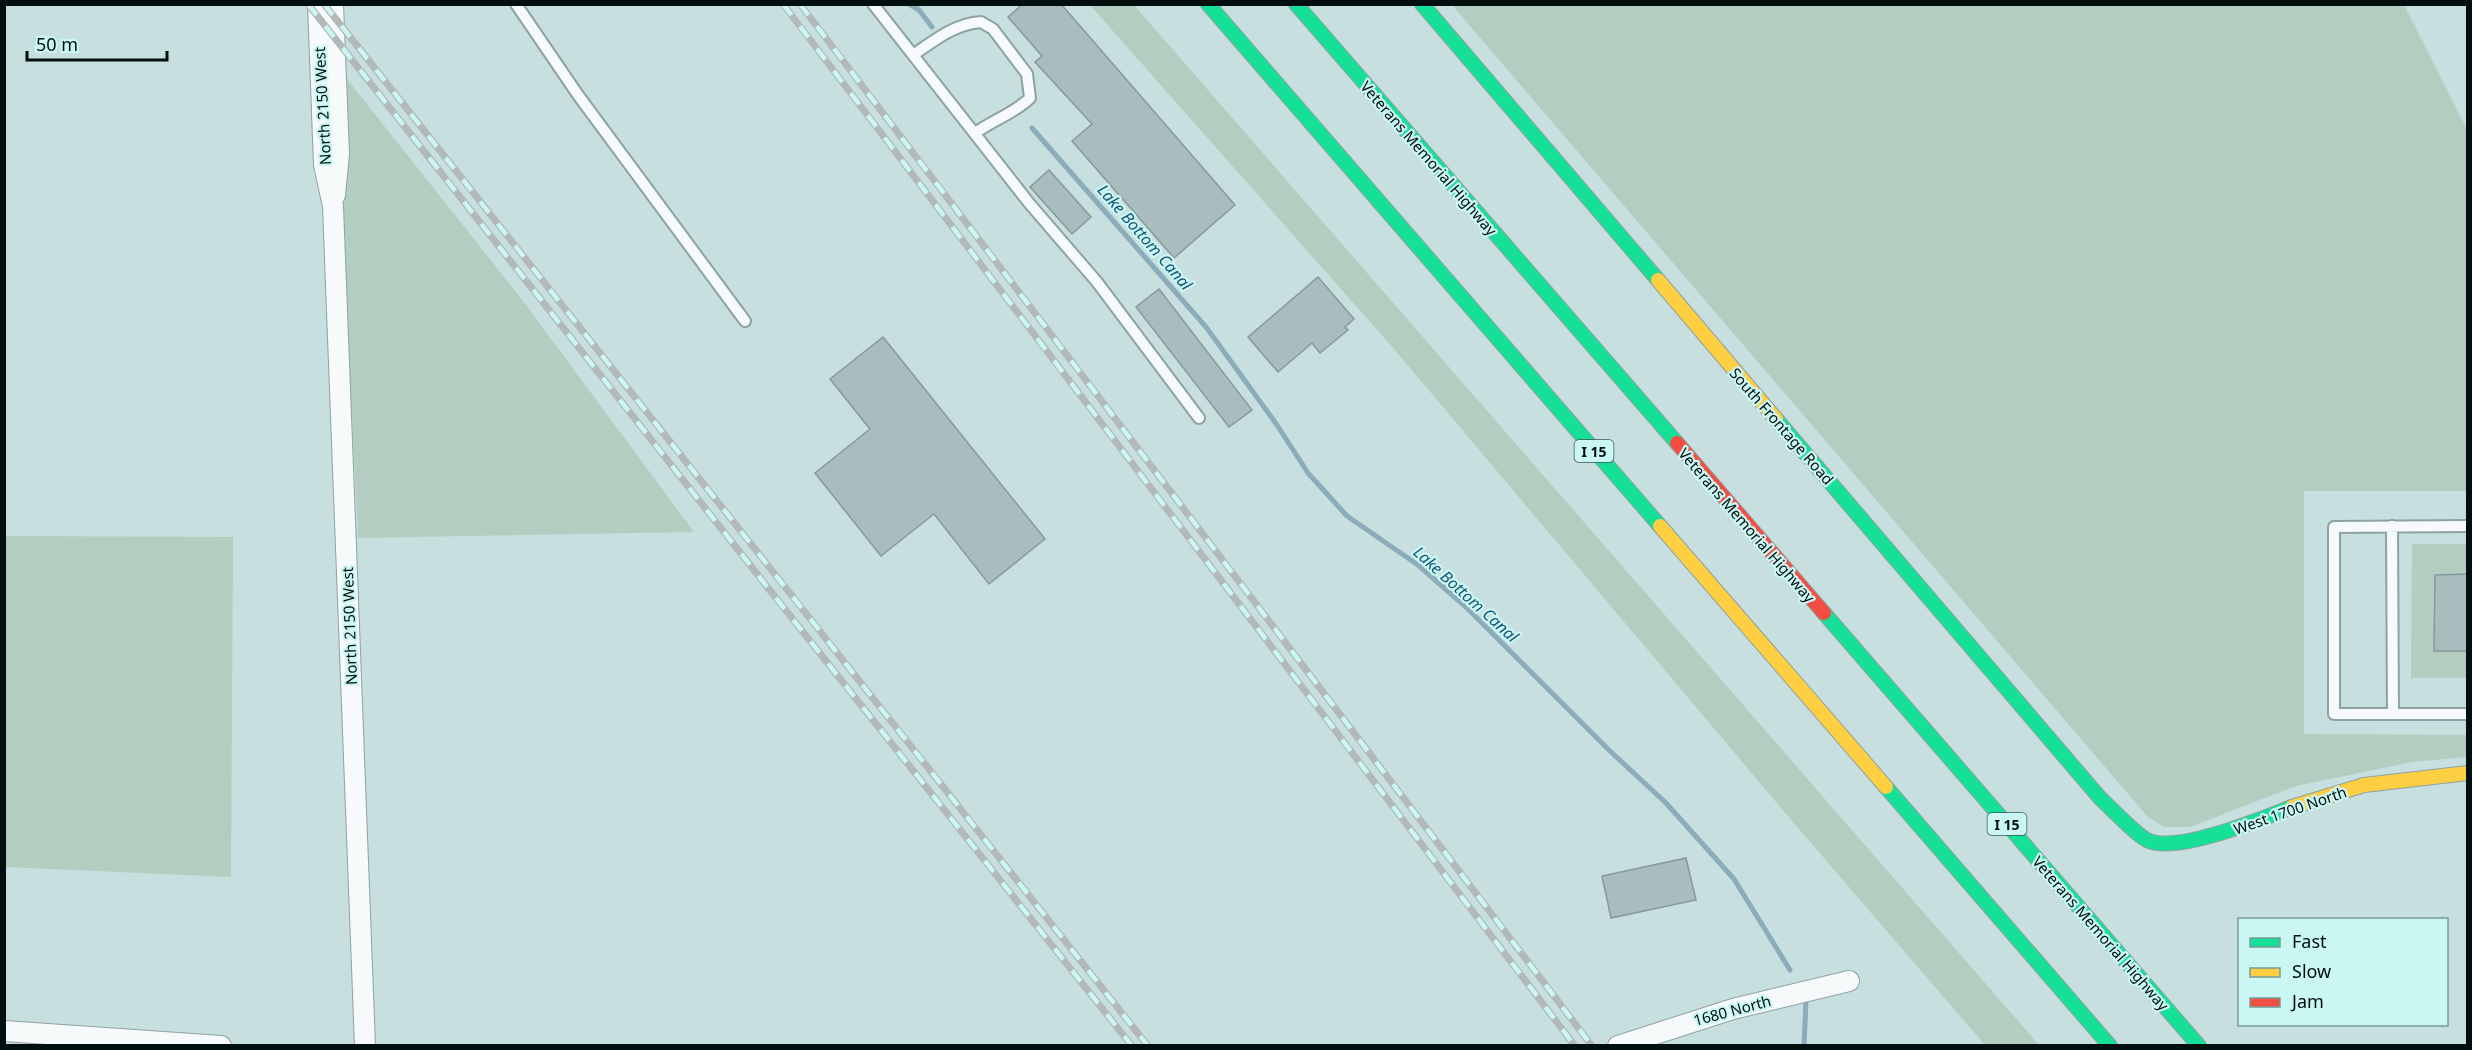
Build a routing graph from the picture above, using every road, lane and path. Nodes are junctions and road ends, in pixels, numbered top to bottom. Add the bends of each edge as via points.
1 (318, 4) edge
2 (333, 4) edge
3 (516, 4) edge
4 (873, 4) edge
5 (1208, 4) edge
6 (1296, 4) edge
7 (1422, 4) edge
8 (913, 55) junction
9 (975, 133) junction
10 (333, 206) junction
11 (745, 321) dead end
12 (1199, 418) dead end
13 (2392, 526) junction
14 (2468, 526) edge
15 (2393, 714) junction
16 (2468, 714) edge
17 (2468, 773) edge
18 (2148, 841) joint
19 (1849, 981) dead end
20 (4, 1031) edge
21 (221, 1046) edge
22 (365, 1046) edge
23 (1618, 1046) edge
24 (2110, 1046) edge
25 (2199, 1046) edge

1 - 10 street, North 2150 West via 324,165
2 - 10 street, North 2150 West via 339,167
3 - 11 lane via 578,95
4 - 8 lane
5 - 24 main road, I 15
6 - 25 main road, Veterans Memorial Highway / I 15
7 - 18 main road, South Frontage Road via 2100,798
8 - 9 lane
8 - 9 lane via 960,25 981,22 993,29 1027,74 1030,98
9 - 12 lane via 1097,282
10 - 22 street, North 2150 West
13 - 14 lane
13 - 15 lane
13 - 15 lane via 2334,527 2334,714
15 - 16 lane
17 - 18 main road, West 1700 North via 2364,786 2313,799 2239,828 2172,844
19 - 23 street, 1680 North via 1733,1009
20 - 21 street

